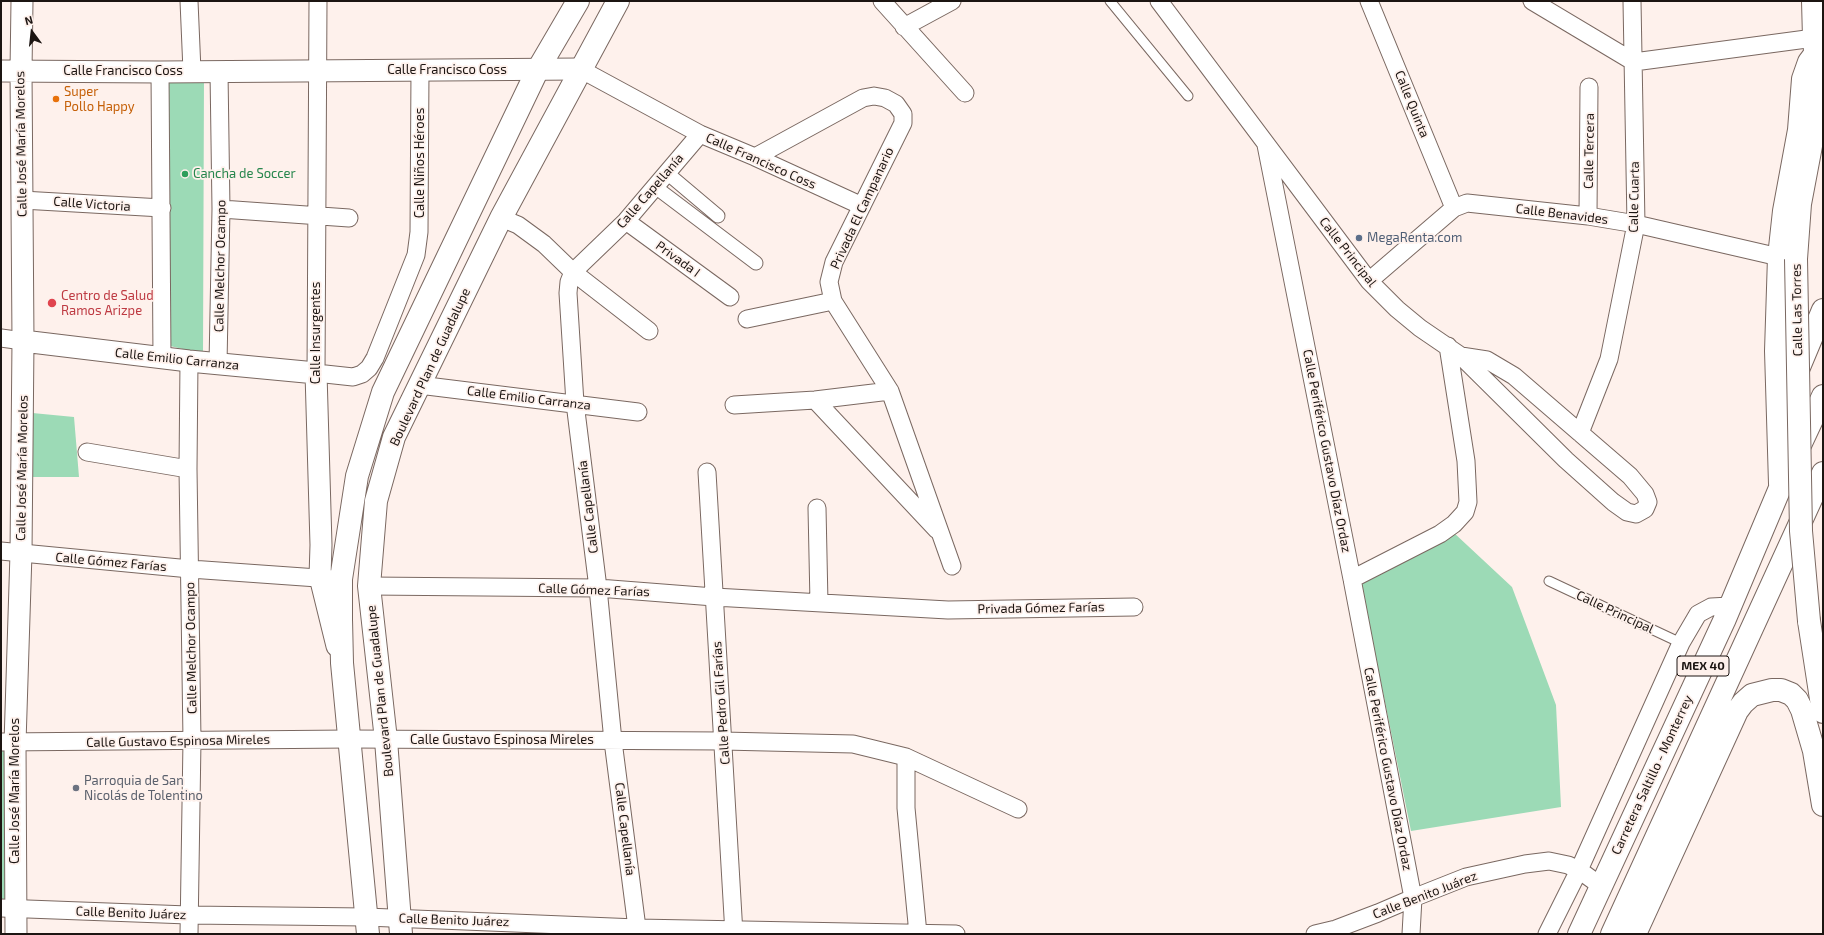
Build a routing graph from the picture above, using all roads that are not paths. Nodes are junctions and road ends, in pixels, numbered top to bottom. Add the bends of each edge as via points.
1 (22, 1) edge
2 (189, 1) edge
3 (318, 1) edge
4 (578, 1) edge
5 (618, 1) edge
6 (882, 1) edge
7 (952, 1) edge
8 (1110, 1) edge
9 (1159, 1) edge
10 (1369, 1) edge
11 (1532, 1) edge
12 (1632, 1) edge
13 (1813, 1) edge
14 (904, 27) junction
15 (1818, 45) edge
16 (1634, 62) junction
17 (580, 69) junction
18 (319, 70) junction
19 (420, 70) junction
20 (11, 71) edge
21 (192, 71) junction
22 (537, 71) junction
23 (160, 72) junction
24 (219, 72) junction
25 (1589, 87) dead end
26 (965, 92) dead end
27 (1188, 96) dead end
28 (700, 134) junction
29 (1265, 141) junction
30 (755, 157) junction
31 (667, 173) junction
32 (654, 186) junction
33 (22, 200) junction
34 (862, 206) junction
35 (162, 208) junction
36 (1454, 208) junction
37 (221, 209) junction
38 (718, 216) dead end
39 (1588, 216) junction
40 (317, 217) junction
41 (349, 218) dead end
42 (502, 218) junction
43 (626, 220) junction
44 (1636, 224) junction
45 (1788, 258) junction
46 (756, 263) dead end
47 (573, 272) junction
48 (1369, 281) junction
49 (730, 297) dead end
50 (833, 301) junction
51 (1823, 310) edge
52 (747, 319) dead end
53 (649, 331) dead end
54 (1, 338) edge
55 (23, 341) junction
56 (1454, 351) junction
57 (162, 358) junction
58 (189, 361) junction
59 (218, 364) junction
60 (316, 373) junction
61 (353, 376) joint
62 (419, 385) junction
63 (890, 391) junction
64 (1823, 396) edge
65 (815, 400) junction
66 (576, 403) junction
67 (734, 405) dead end
68 (638, 412) dead end
69 (1778, 417) junction
70 (1580, 433) junction
71 (86, 452) dead end
72 (188, 469) junction
73 (707, 472) dead end
74 (1823, 473) edge
75 (1780, 488) junction
76 (817, 508) dead end
77 (941, 535) junction
78 (11, 552) edge
79 (952, 566) dead end
80 (190, 569) junction
81 (330, 578) junction
82 (1352, 579) junction
83 (1549, 581) dead end
84 (369, 586) junction
85 (598, 588) junction
86 (714, 597) junction
87 (819, 602) junction
88 (1730, 606) junction
89 (1134, 607) dead end
90 (948, 610) joint
91 (1681, 643) junction
92 (1823, 712) edge
93 (350, 739) junction
94 (192, 740) junction
95 (386, 740) junction
96 (613, 741) junction
97 (723, 741) junction
98 (8, 743) edge
99 (906, 757) junction
100 (1823, 805) edge
101 (1018, 809) dead end
102 (1579, 870) junction
103 (1601, 886) junction
104 (1413, 898) junction
105 (8, 908) edge
106 (188, 916) junction
107 (367, 925) edge
108 (400, 926) edge
109 (518, 928) edge
110 (637, 928) junction
111 (1580, 928) edge
112 (734, 932) edge
113 (16, 934) edge
114 (189, 934) edge
115 (918, 934) edge
116 (956, 934) edge
117 (1315, 934) edge
118 (1411, 934) edge
119 (1547, 934) edge
120 (1612, 934) edge
121 (1635, 934) edge

1 - 20 street, Calle José María Morelos
2 - 21 street
3 - 18 street, Calle Insurgentes
4 - 22 main road, Boulevard Plan de Guadalupe
5 - 17 main road, Boulevard Plan de Guadalupe
6 - 14 street
7 - 14 street
8 - 27 lane
9 - 29 street, Calle Periférico Gustavo Díaz Ordaz
10 - 36 street, Calle Quinta
11 - 16 street
12 - 16 street, Calle Cuarta
13 - 15 main road, Calle Las Torres
14 - 26 street
15 - 16 street
15 - 45 main road, Calle Las Torres via 1817,114
16 - 44 street, Calle Cuarta
17 - 22 street, Calle Francisco Coss
17 - 28 street, Calle Francisco Coss
17 - 42 main road, Boulevard Plan de Guadalupe
18 - 19 street, Calle Francisco Coss
18 - 24 street, Calle Francisco Coss
18 - 40 street, Calle Insurgentes
19 - 22 street, Calle Francisco Coss
19 - 61 street, Calle Niños Héroes via 419,232 416,255 375,358 362,374
20 - 23 street, Calle Francisco Coss
20 - 33 street, Calle José María Morelos
21 - 23 street, Calle Francisco Coss
21 - 24 street, Calle Francisco Coss
22 - 81 main road, Boulevard Plan de Guadalupe via 383,392
23 - 35 street
24 - 37 street, Calle Melchor Ocampo
25 - 39 street, Calle Tercera
28 - 30 street, Calle Francisco Coss
28 - 31 street, Calle Capellanía
29 - 48 street, Calle Principal
29 - 82 street, Calle Periférico Gustavo Díaz Ordaz
30 - 34 street, Calle Francisco Coss
30 - 34 street, Privada El Campanario via 863,98 884,98 896,104 903,114 903,122
31 - 32 street, Calle Capellanía
31 - 38 street
32 - 43 street, Calle Capellanía
32 - 46 street
33 - 35 street, Calle Victoria
33 - 55 street, Calle José María Morelos
34 - 50 street, Privada El Campanario via 834,262 829,282
35 - 57 street
36 - 39 street, Calle Benavides via 1467,203
36 - 48 street, Calle Benavides
37 - 40 street
37 - 59 street, Calle Melchor Ocampo
39 - 44 street, Calle Benavides
40 - 41 street
40 - 60 street, Calle Insurgentes
42 - 47 street via 518,225 544,244
42 - 62 main road, Boulevard Plan de Guadalupe
43 - 47 street, Calle Capellanía
43 - 49 street, Privada I
44 - 45 street, Calle Benavides
44 - 70 street, Calle Cuarta via 1609,359
45 - 69 main road via 1776,351
45 - 92 main road, Calle Las Torres, bridge via 1801,531 1809,621
47 - 53 street
47 - 66 street, Calle Capellanía via 568,293
48 - 56 street, Calle Principal via 1403,314
50 - 52 street
50 - 63 street, Privada El Campanario
51 - 69 main road
54 - 55 street, Calle Emilio Carranza
55 - 57 street, Calle Emilio Carranza
55 - 78 street, Calle José María Morelos
56 - 70 street, Calle Principal via 1487,360 1514,376
56 - 70 street, Calle Principal via 1566,460 1627,512 1636,514 1645,509 1648,502 1635,482
56 - 82 street via 1468,483 1465,512 1440,534
57 - 58 street, Calle Emilio Carranza
58 - 59 street, Calle Emilio Carranza
58 - 72 street, Calle Melchor Ocampo
59 - 60 street, Calle Emilio Carranza
60 - 61 street, Calle Emilio Carranza
60 - 81 street, Calle Insurgentes via 321,545
62 - 66 street, Calle Emilio Carranza
62 - 84 main road, Boulevard Plan de Guadalupe via 394,437 376,502
63 - 65 street
63 - 77 street, Privada El Campanario
64 - 75 main road, Carretera Saltillo - Monterrey / MEX 40
65 - 67 street
65 - 77 street
66 - 68 street, Calle Emilio Carranza
66 - 85 street, Calle Capellanía
69 - 75 main road
71 - 72 street
72 - 80 street, Calle Melchor Ocampo
73 - 86 street, Calle Pedro Gil Farías
74 - 120 main road, MEX 40
75 - 88 main road, Carretera Saltillo - Monterrey / MEX 40
76 - 87 street
77 - 79 street, Privada El Campanario
78 - 80 street, Calle Gómez Farías
78 - 98 street, Calle José María Morelos
80 - 81 street, Calle Gómez Farías
80 - 94 street, Calle Melchor Ocampo
81 - 93 main road, Boulevard Plan de Guadalupe
82 - 104 street, Calle Periférico Gustavo Díaz Ordaz
83 - 91 lane, Calle Principal
84 - 85 street, Calle Gómez Farías
84 - 95 main road, Boulevard Plan de Guadalupe
85 - 86 street, Calle Gómez Farías
85 - 96 street, Calle Capellanía
86 - 87 street, Calle Gómez Farías
86 - 97 street, Calle Pedro Gil Farías
87 - 90 street, Calle Gómez Farías
88 - 91 street via 1711,607 1698,614
88 - 103 main road, Carretera Saltillo - Monterrey / MEX 40
89 - 90 street, Privada Gómez Farías
91 - 102 street
93 - 94 street, Calle Gustavo Espinosa Mireles
93 - 95 street, Calle Gustavo Espinosa Mireles
93 - 107 main road, Boulevard Plan de Guadalupe
94 - 98 street, Calle Gustavo Espinosa Mireles
94 - 106 street, Calle Melchor Ocampo
95 - 96 street, Calle Gustavo Espinosa Mireles
95 - 108 main road, Boulevard Plan de Guadalupe
96 - 97 street, Calle Gustavo Espinosa Mireles
96 - 110 street, Calle Capellanía
97 - 99 street, Calle Gustavo Espinosa Mireles via 853,744
97 - 112 street, Calle Pedro Gil Farías
98 - 105 street, Calle José María Morelos
99 - 101 street, Calle Gustavo Espinosa Mireles
99 - 115 street via 906,808
100 - 121 main road via 1814,751 1797,700 1781,690 1752,695 1737,711
102 - 103 street, Calle Benito Juárez
102 - 104 street, Calle Benito Juárez via 1549,861 1525,864 1466,877
102 - 119 street
103 - 111 main road, Carretera Saltillo - Monterrey / MEX 40
104 - 117 street, Calle Benito Juárez via 1378,913
104 - 118 street, Calle Periférico Gustavo Díaz Ordaz
105 - 106 street, Calle Benito Juárez
105 - 113 street, Calle José María Morelos
106 - 107 street, Calle Benito Juárez
106 - 114 street, Calle Melchor Ocampo
107 - 108 street, Calle Benito Juárez
108 - 109 street, Calle Benito Juárez
109 - 110 street, Calle Benito Juárez
110 - 112 street, Calle Benito Juárez
112 - 115 street, Calle Benito Juárez
115 - 116 street, Calle Benito Juárez

